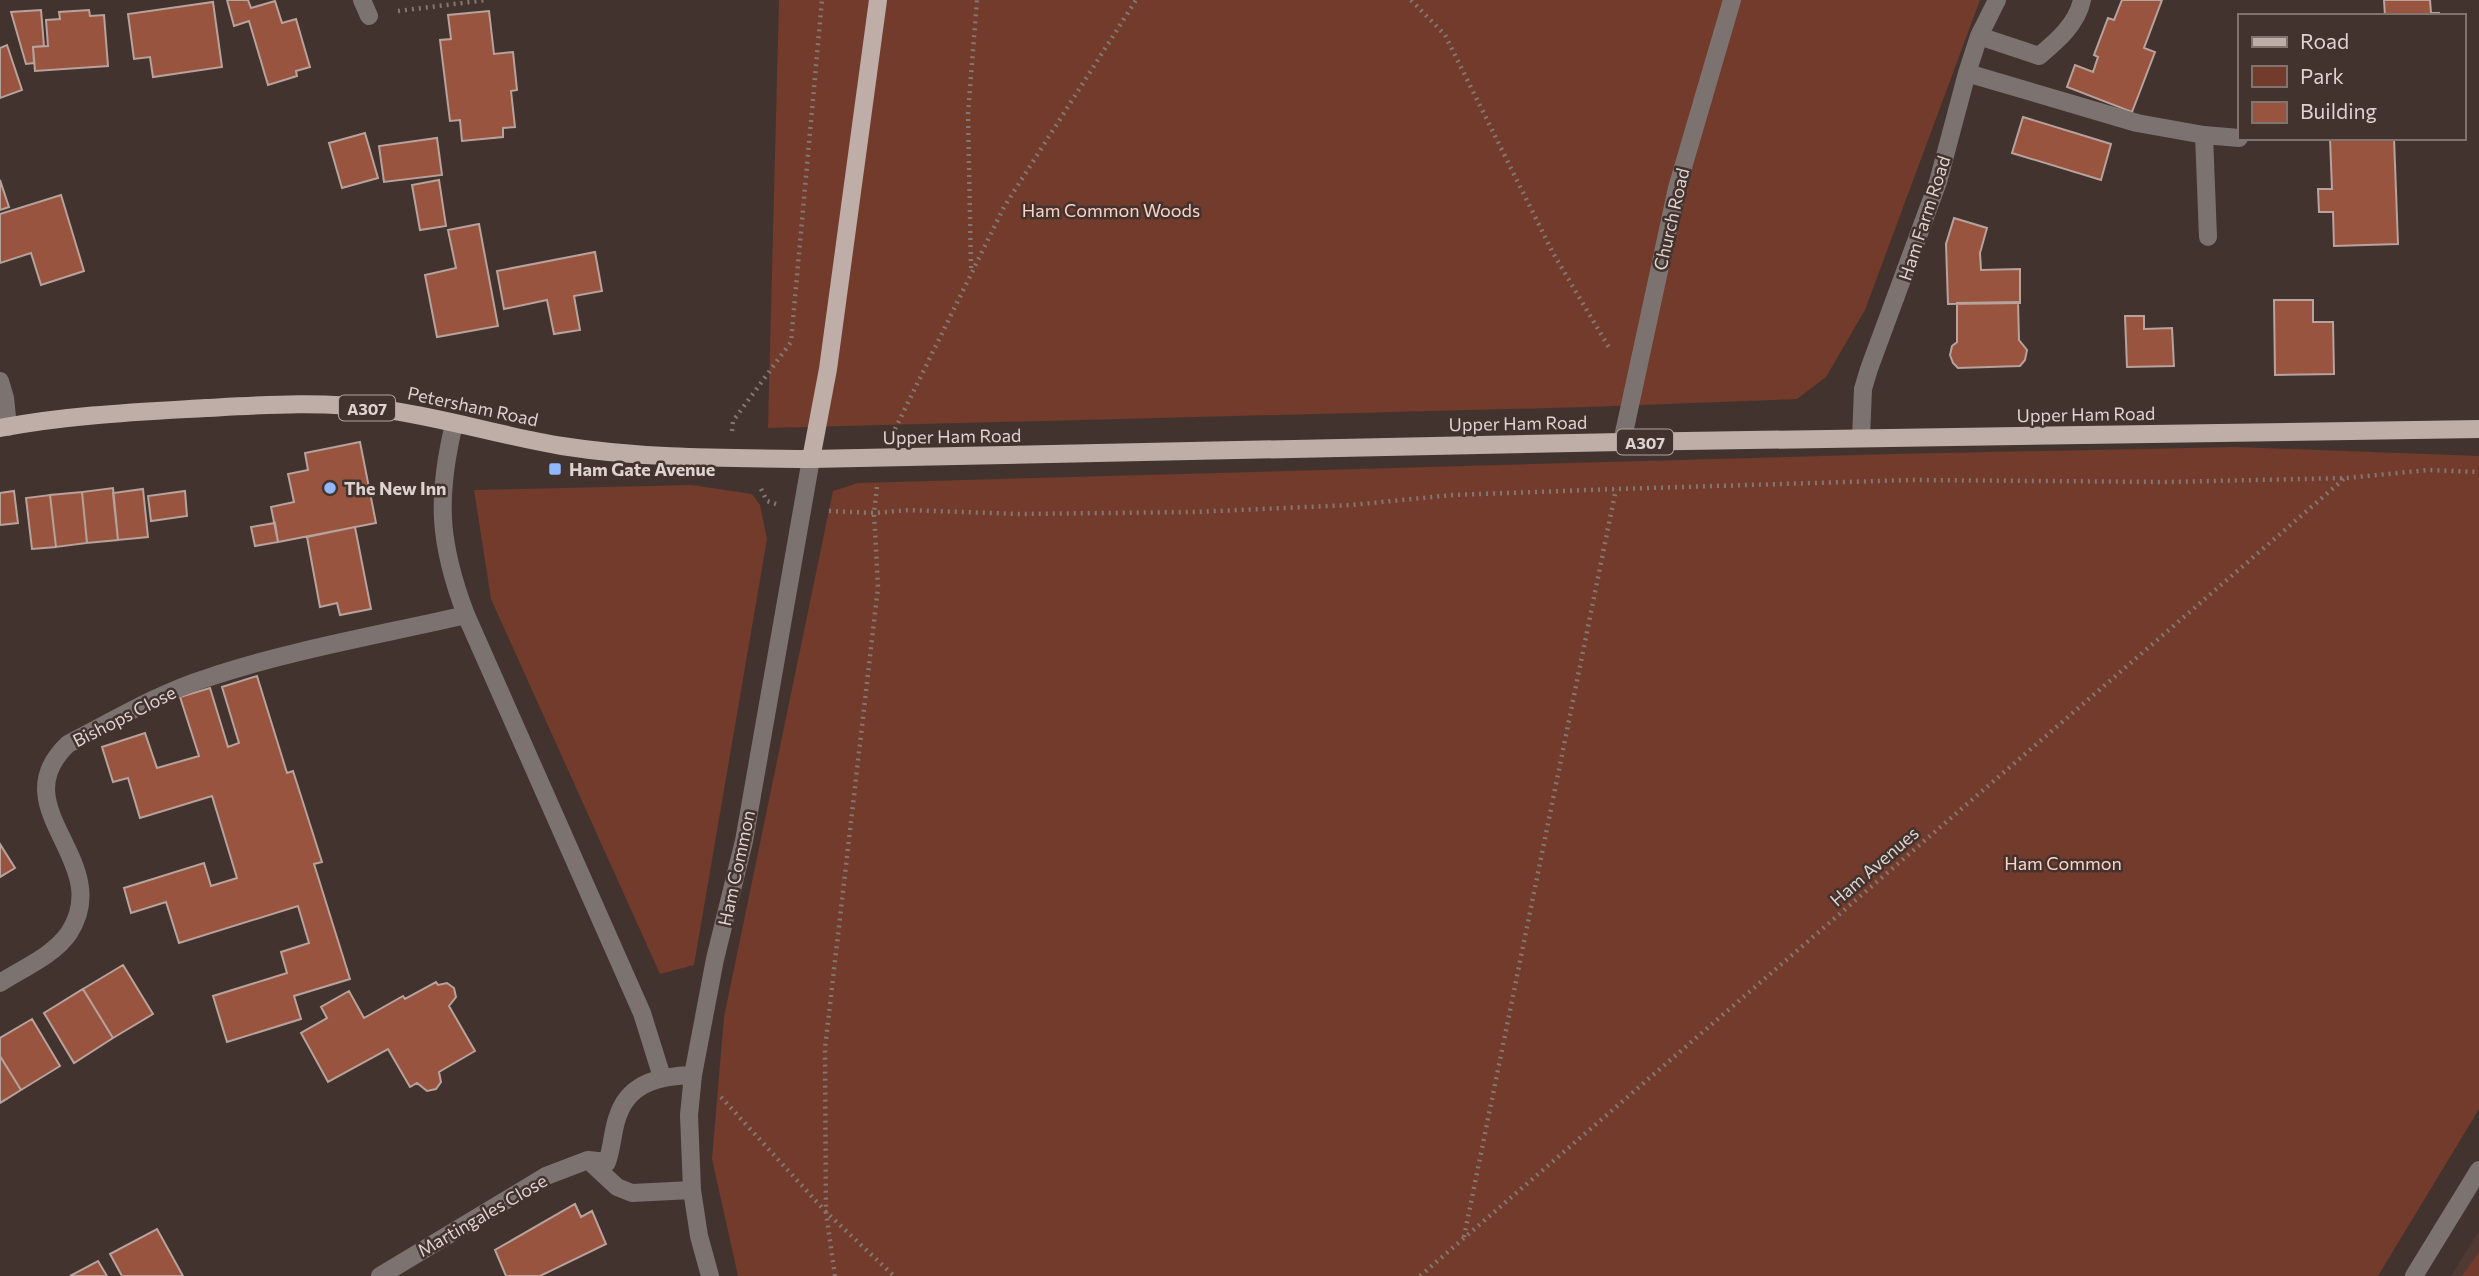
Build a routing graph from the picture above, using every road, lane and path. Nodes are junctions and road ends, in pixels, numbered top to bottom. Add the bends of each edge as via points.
1 (486, 0) edge
2 (822, 0) edge
3 (878, 0) edge
4 (978, 0) edge
5 (1136, 0) edge
6 (1411, 0) edge
7 (1732, 0) edge
8 (1997, 0) edge
9 (2082, 0) edge
10 (366, 8) edge
11 (1979, 36) junction
12 (1967, 73) junction
13 (2204, 135) junction
14 (2238, 138) edge
15 (2208, 237) dead end
16 (971, 271) junction
17 (0, 380) edge
18 (1633, 388) junction
19 (733, 421) dead end
20 (454, 424) junction
21 (895, 426) dead end
22 (4, 428) edge
23 (2479, 429) edge
24 (1861, 438) junction
25 (1622, 442) junction
26 (811, 459) junction
27 (881, 459) junction
28 (2479, 472) edge
29 (2346, 478) junction
30 (753, 484) dead end
31 (1616, 489) junction
32 (800, 510) junction
33 (874, 513) junction
34 (466, 615) junction
35 (0, 982) edge
36 (693, 1075) junction
37 (662, 1077) junction
38 (588, 1160) junction
39 (2479, 1170) edge
40 (692, 1190) junction
41 (826, 1212) junction
42 (1464, 1237) junction
43 (380, 1276) edge
44 (710, 1276) edge
45 (835, 1276) edge
46 (894, 1276) edge
47 (1420, 1276) edge
48 (2414, 1276) edge

1 - 10 path
2 - 19 path via 791,342
3 - 26 main road
4 - 16 path via 968,114
5 - 16 path via 1004,208
6 - 18 path via 1445,35 1553,253
7 - 18 street, Church Road via 1676,188
8 - 11 street, Ham Farm Road
9 - 11 street via 2079,15 2039,57
11 - 12 street, Ham Farm Road
12 - 13 street via 2137,124
12 - 24 street, Ham Farm Road via 1938,182 1868,369
13 - 14 street
13 - 15 street
16 - 21 path
16 - 27 path
17 - 22 street
18 - 25 street, Church Road
20 - 22 main road, Petersham Road / A307 via 380,409 284,405 166,410
20 - 26 main road, Petersham Road / A307 via 606,452
20 - 34 street via 443,475 442,530
23 - 24 main road, Upper Ham Road / A307
24 - 25 main road, Upper Ham Road / A307
25 - 27 main road, Upper Ham Road / A307
26 - 27 main road, Upper Ham Road / A307
26 - 32 street, Ham Common
27 - 33 path
28 - 29 path via 2428,470
29 - 31 path via 1912,480
29 - 42 path, Ham Avenues
30 - 32 path via 767,501
31 - 33 path via 1194,512
31 - 42 path
32 - 33 path
32 - 36 street, Ham Common via 744,841
33 - 41 path via 878,587 825,1048
34 - 35 street, Bishops Close via 206,678 62,749 47,766 40,794 76,878 76,916 60,944
34 - 37 street via 642,1013
36 - 37 street, Martingales Close
36 - 40 street, Ham Common via 688,1115
36 - 41 path via 716,1092
37 - 38 street, Martingales Close via 630,1094 619,1111 607,1162
38 - 40 street via 617,1187 632,1193
38 - 43 street, Martingales Close via 524,1187
39 - 48 street
40 - 44 street, Ham Common
41 - 45 path
41 - 46 path
42 - 47 path, Ham Avenues

